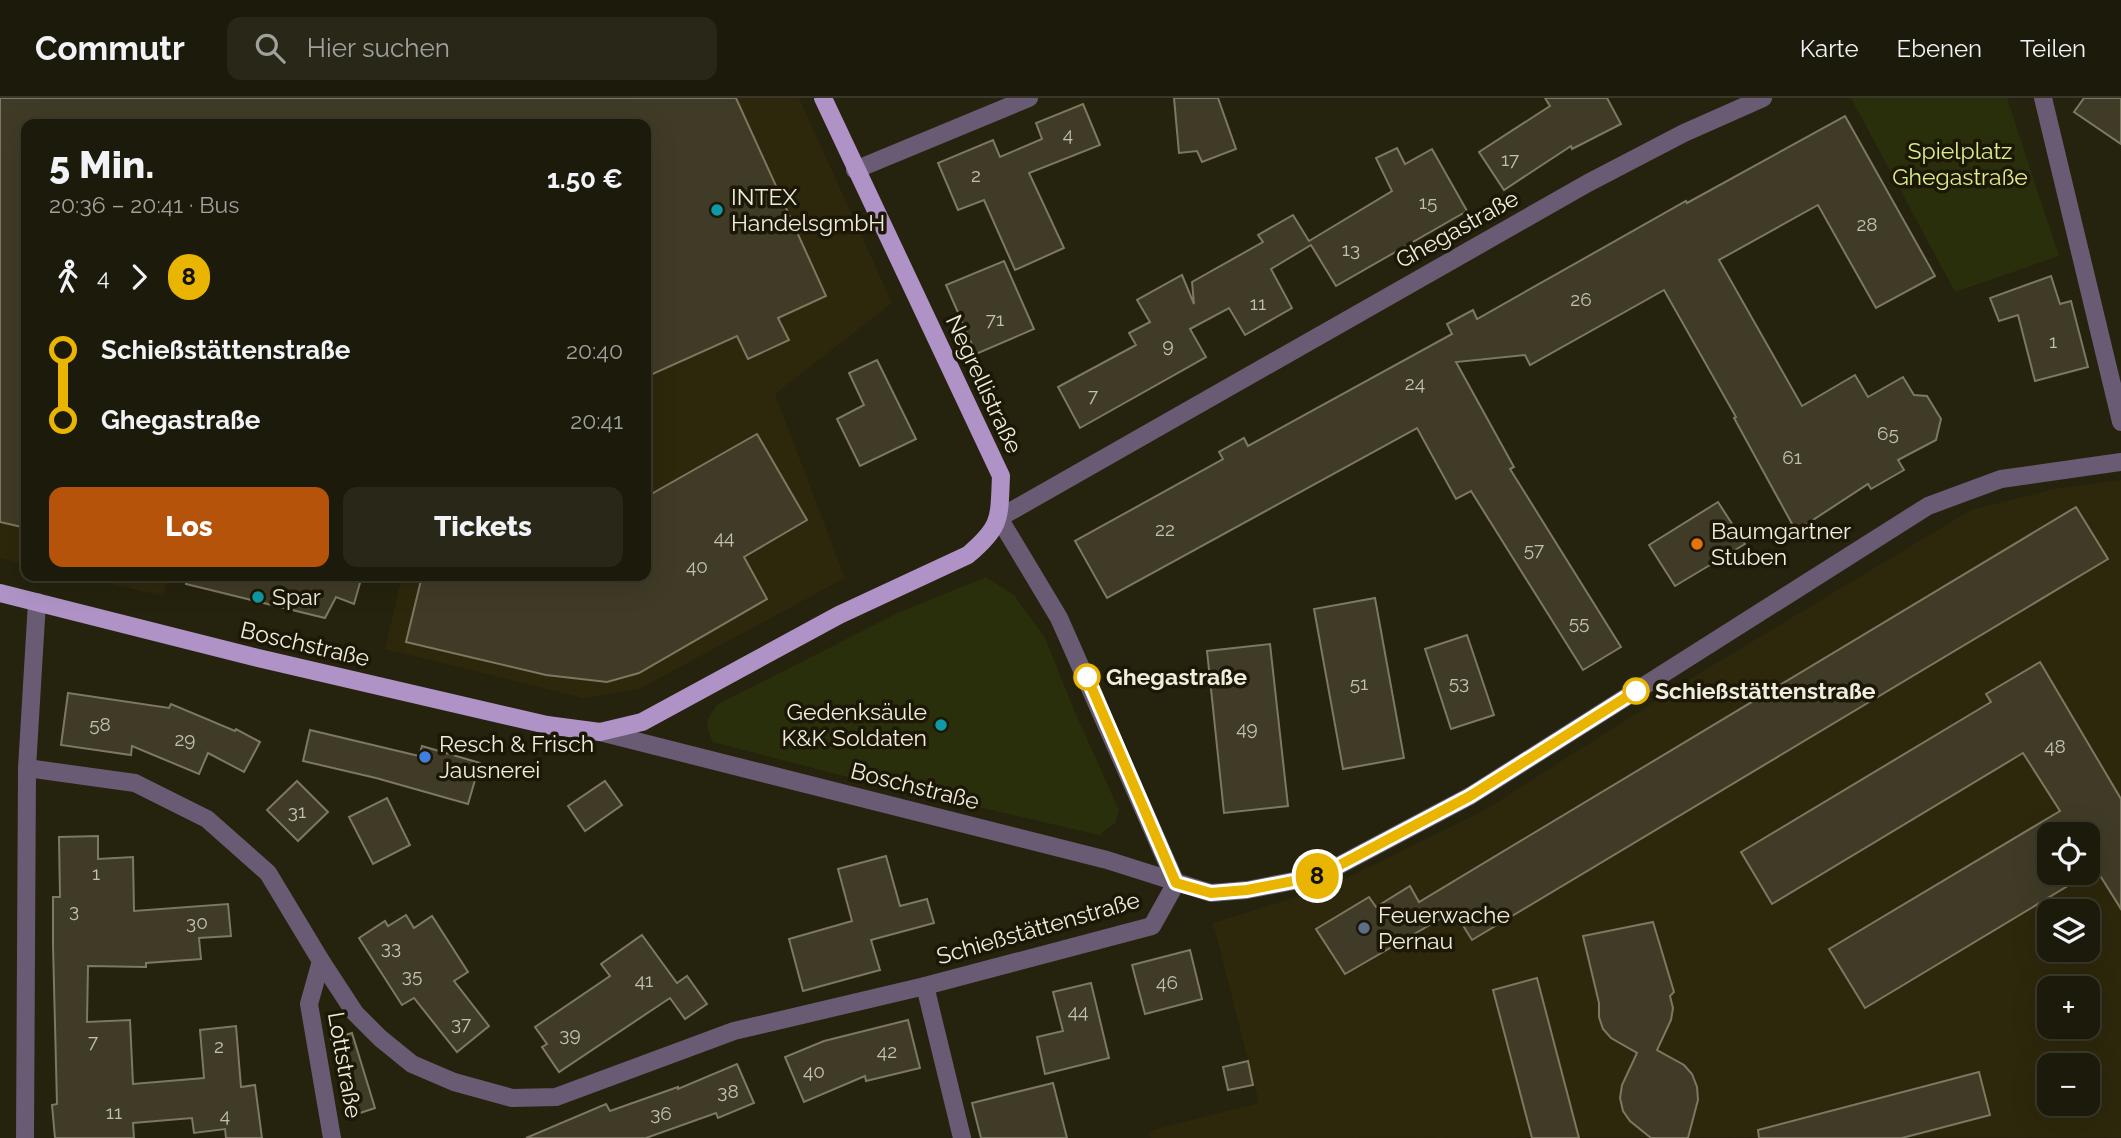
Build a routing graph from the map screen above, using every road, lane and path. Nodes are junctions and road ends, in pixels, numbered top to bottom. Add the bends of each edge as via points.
1 (822, 98) edge
2 (1029, 98) edge
3 (1763, 98) edge
4 (2043, 98) edge
5 (855, 170) junction
6 (2121, 422) edge
7 (2121, 462) edge
8 (999, 518) junction
9 (0, 593) edge
10 (37, 602) junction
11 (600, 732) junction
12 (27, 768) junction
13 (1176, 883) junction
14 (321, 961) junction
15 (925, 986) junction
16 (25, 1138) edge
17 (332, 1138) edge
18 (962, 1138) edge

1 - 5 main road, Negrellistraße
2 - 5 street
3 - 8 street, Ghegastraße via 1588,183
4 - 6 street
5 - 8 main road, Negrellistraße via 1000,476
7 - 13 street via 2001,479 1928,506 1470,796 1319,876 1211,893
8 - 11 main road, Boschstraße via 968,555 839,615 642,722
8 - 13 street via 1059,618
9 - 10 main road, Boschstraße
10 - 11 main road, Boschstraße via 298,668 547,725
10 - 12 street
11 - 13 street, Boschstraße via 1107,860
12 - 14 street, Schießstättenstraße via 135,783 207,819 268,873
12 - 16 street
13 - 15 street, Schießstättenstraße via 1152,926
14 - 15 street, Schießstättenstraße via 355,1013 412,1064 454,1082 512,1098 556,1097 734,1031
14 - 17 street, Lottstraße via 309,1004
15 - 18 street

